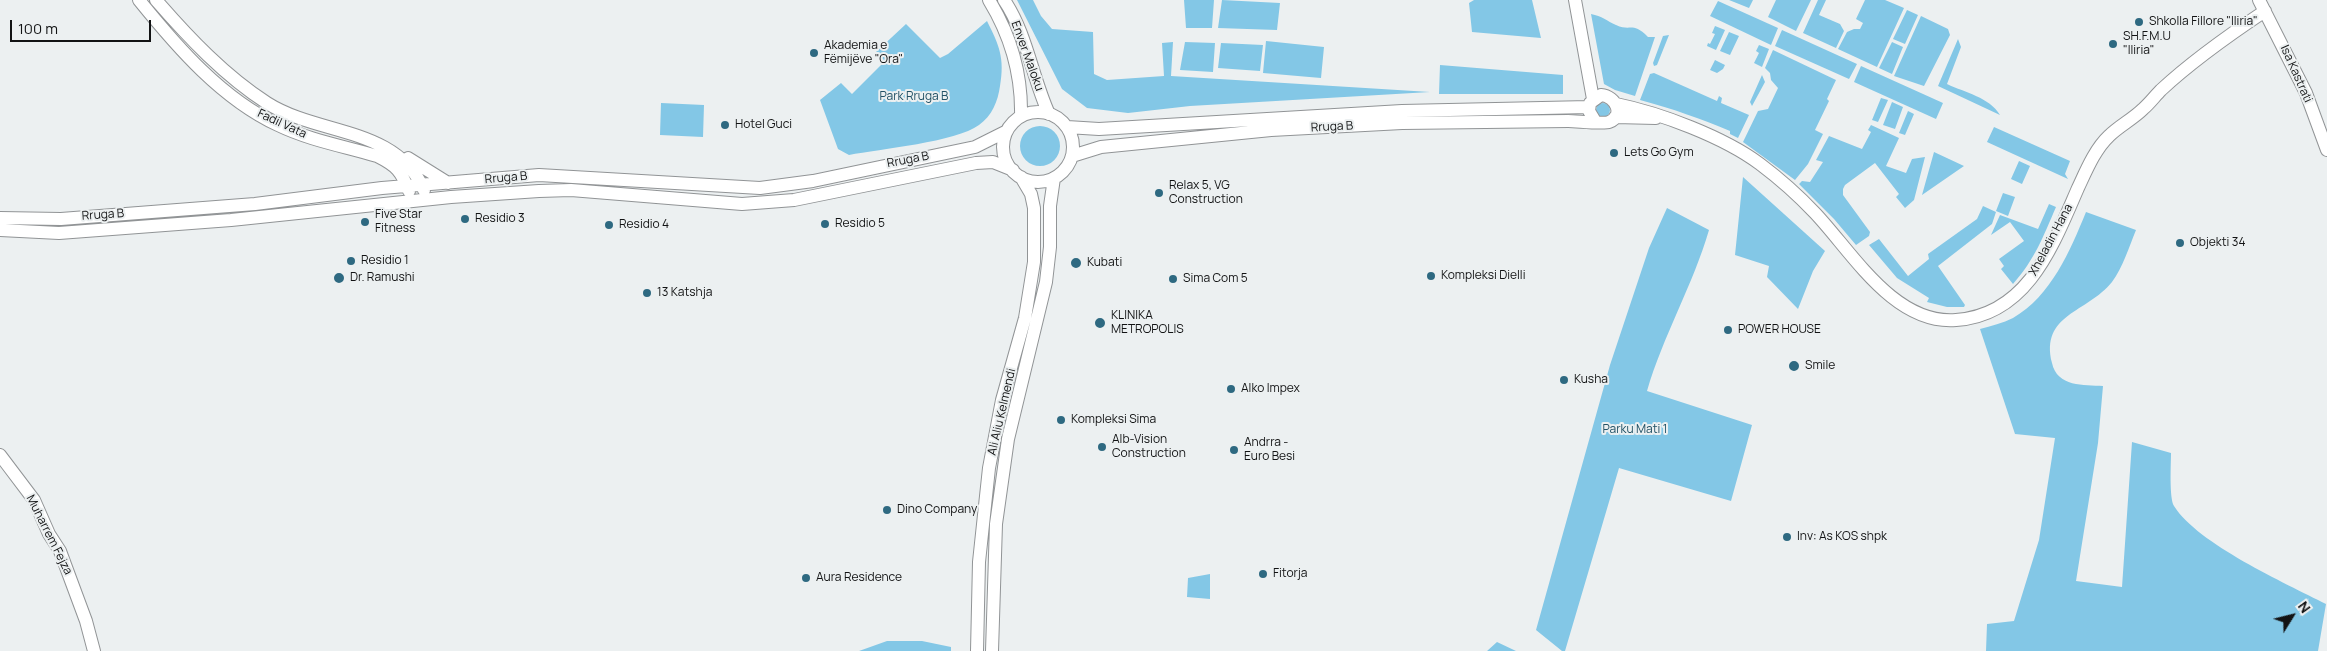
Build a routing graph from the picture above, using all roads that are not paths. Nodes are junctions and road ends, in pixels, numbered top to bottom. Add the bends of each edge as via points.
1 (139, 0) edge
2 (156, 0) edge
3 (989, 0) edge
4 (1004, 0) edge
5 (1575, 0) edge
6 (2262, 6) edge
7 (1589, 73) junction
8 (1606, 95) junction
9 (1591, 103) junction
10 (1616, 104) junction
11 (1049, 114) junction
12 (1021, 116) junction
13 (1615, 117) junction
14 (1661, 118) junction
15 (1595, 121) junction
16 (1067, 127) junction
17 (1007, 131) junction
18 (379, 150) junction
19 (2327, 150) edge
20 (1072, 156) junction
21 (1017, 174) junction
22 (1054, 178) junction
23 (448, 183) junction
24 (422, 184) junction
25 (407, 186) junction
26 (382, 188) junction
27 (428, 200) junction
28 (413, 201) junction
29 (0, 218) edge
30 (0, 230) edge
31 (0, 455) edge
32 (94, 651) edge
33 (977, 651) edge
34 (992, 651) edge

1 - 18 main road, Fadil Vata via 191,58 225,90 260,116 296,133
2 - 18 main road, Fadil Vata via 219,65 267,103
3 - 12 main road, Enver Maloku via 1008,34 1016,58
4 - 11 main road, Enver Maloku via 1019,28
5 - 7 main road
6 - 14 main road, Xheladin Hana via 2107,137 2088,166 2049,248 2027,285 2000,308 1970,319 1952,321 1932,317 1900,303 1866,273 1816,214 1758,162 1693,128
6 - 19 main road, Isa Kastrati via 2306,93
7 - 8 main road
7 - 9 main road
8 - 9 main road, Rruga B
8 - 10 main road
9 - 15 main road via 1590,115
9 - 16 main road, Rruga B via 1099,129
10 - 13 main road
10 - 14 main road, Xheladin Hana
11 - 12 main road
11 - 16 main road
12 - 17 main road
13 - 14 main road, Xheladin Hana
13 - 15 main road, Rruga B via 1608,123
15 - 20 main road, Rruga B via 1402,123 1271,130 1101,147
16 - 20 main road via 1073,146
17 - 21 main road via 1004,152 1007,162
17 - 23 main road, Rruga B via 975,147 813,181 760,188 539,175
18 - 23 main road via 397,150
18 - 24 main road, Fadil Vata via 404,160
18 - 25 main road, Fadil Vata via 401,173
18 - 26 main road via 388,170 388,180
20 - 22 main road via 1068,165
21 - 22 main road via 1041,181
21 - 27 main road, Rruga B via 993,162 976,163 765,204 572,190
21 - 33 main road, Ali Aliu Kelmendi via 1031,194 1034,208 1034,262 1025,318 1002,400 989,468 982,525
22 - 34 main road, Ali Aliu Kelmendi via 1046,282 1008,439 997,515
23 - 24 main road, Rruga B
24 - 25 main road, Rruga B
24 - 27 main road, Fadil Vata
25 - 26 main road, Rruga B
25 - 28 main road, Fadil Vata
26 - 29 main road, Rruga B via 255,204 61,218
27 - 28 main road, Rruga B
28 - 30 main road, Rruga B via 231,220 59,233
31 - 32 main road, Muharrem Fejza via 34,500 60,551

